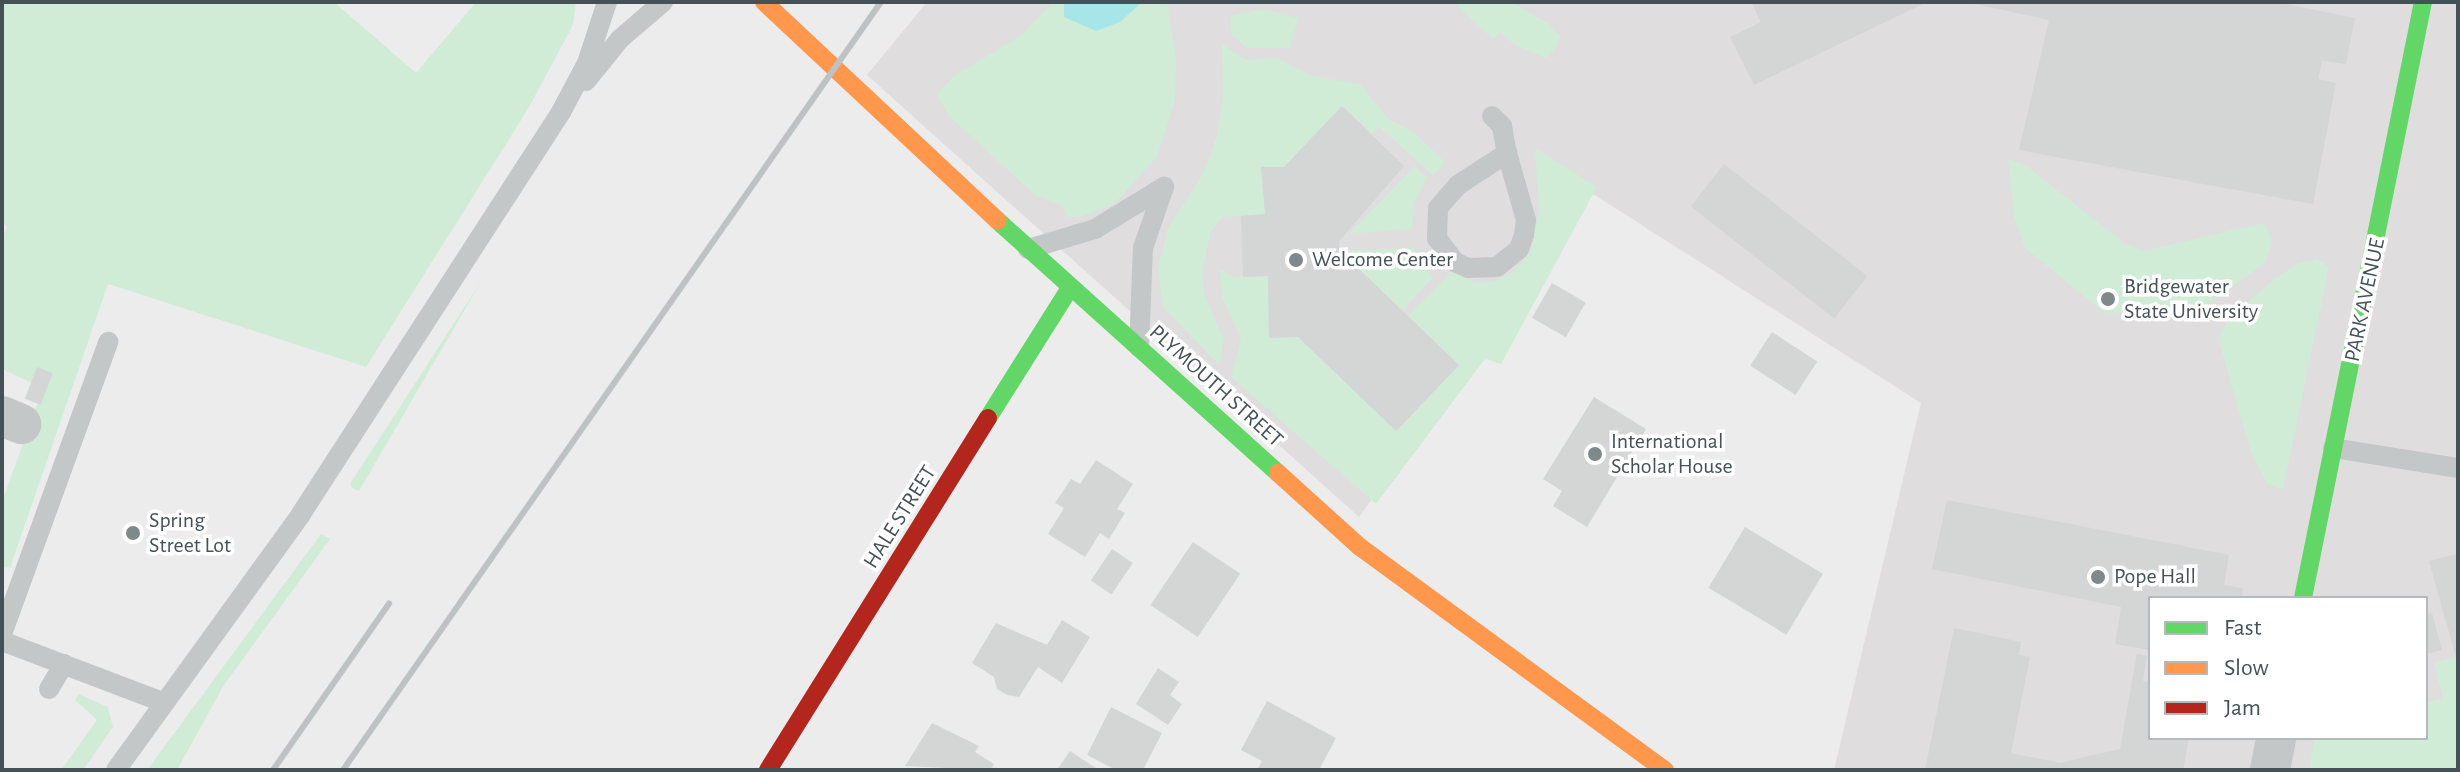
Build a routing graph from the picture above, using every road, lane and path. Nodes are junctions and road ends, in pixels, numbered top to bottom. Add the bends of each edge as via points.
1 (607, 2) edge
2 (663, 2) edge
3 (2423, 2) edge
4 (762, 3) edge
5 (561, 112) junction
6 (1492, 116) dead end
7 (1507, 153) junction
8 (1028, 249) junction
9 (1070, 288) junction
10 (108, 342) dead end
11 (1139, 347) junction
12 (2333, 448) junction
13 (2458, 468) edge
14 (2303, 596) edge
15 (2, 634) edge
16 (2, 641) edge
17 (64, 664) junction
18 (49, 689) dead end
19 (163, 702) junction
20 (2276, 740) edge
21 (116, 770) edge
22 (768, 770) edge
23 (1665, 770) edge
24 (2270, 770) edge

1 - 5 lane via 587,63
2 - 5 lane via 620,39
3 - 12 main road, PARK AVENUE
4 - 8 main road, PLYMOUTH STREET
5 - 19 lane via 301,514
6 - 7 lane via 1502,126
7 - 7 lane via 1458,185 1438,208 1437,238 1444,251 1468,268 1483,270 1510,259 1524,235 1526,220
8 - 9 main road, PLYMOUTH STREET
8 - 11 lane via 1095,229 1164,187 1143,248
9 - 11 main road, PLYMOUTH STREET
9 - 22 main road, HALE STREET
10 - 15 lane
11 - 23 main road, PLYMOUTH STREET via 1360,547
12 - 13 lane
12 - 14 main road, PARK AVENUE
16 - 17 lane
17 - 18 lane
17 - 19 lane
19 - 21 lane
20 - 24 street

